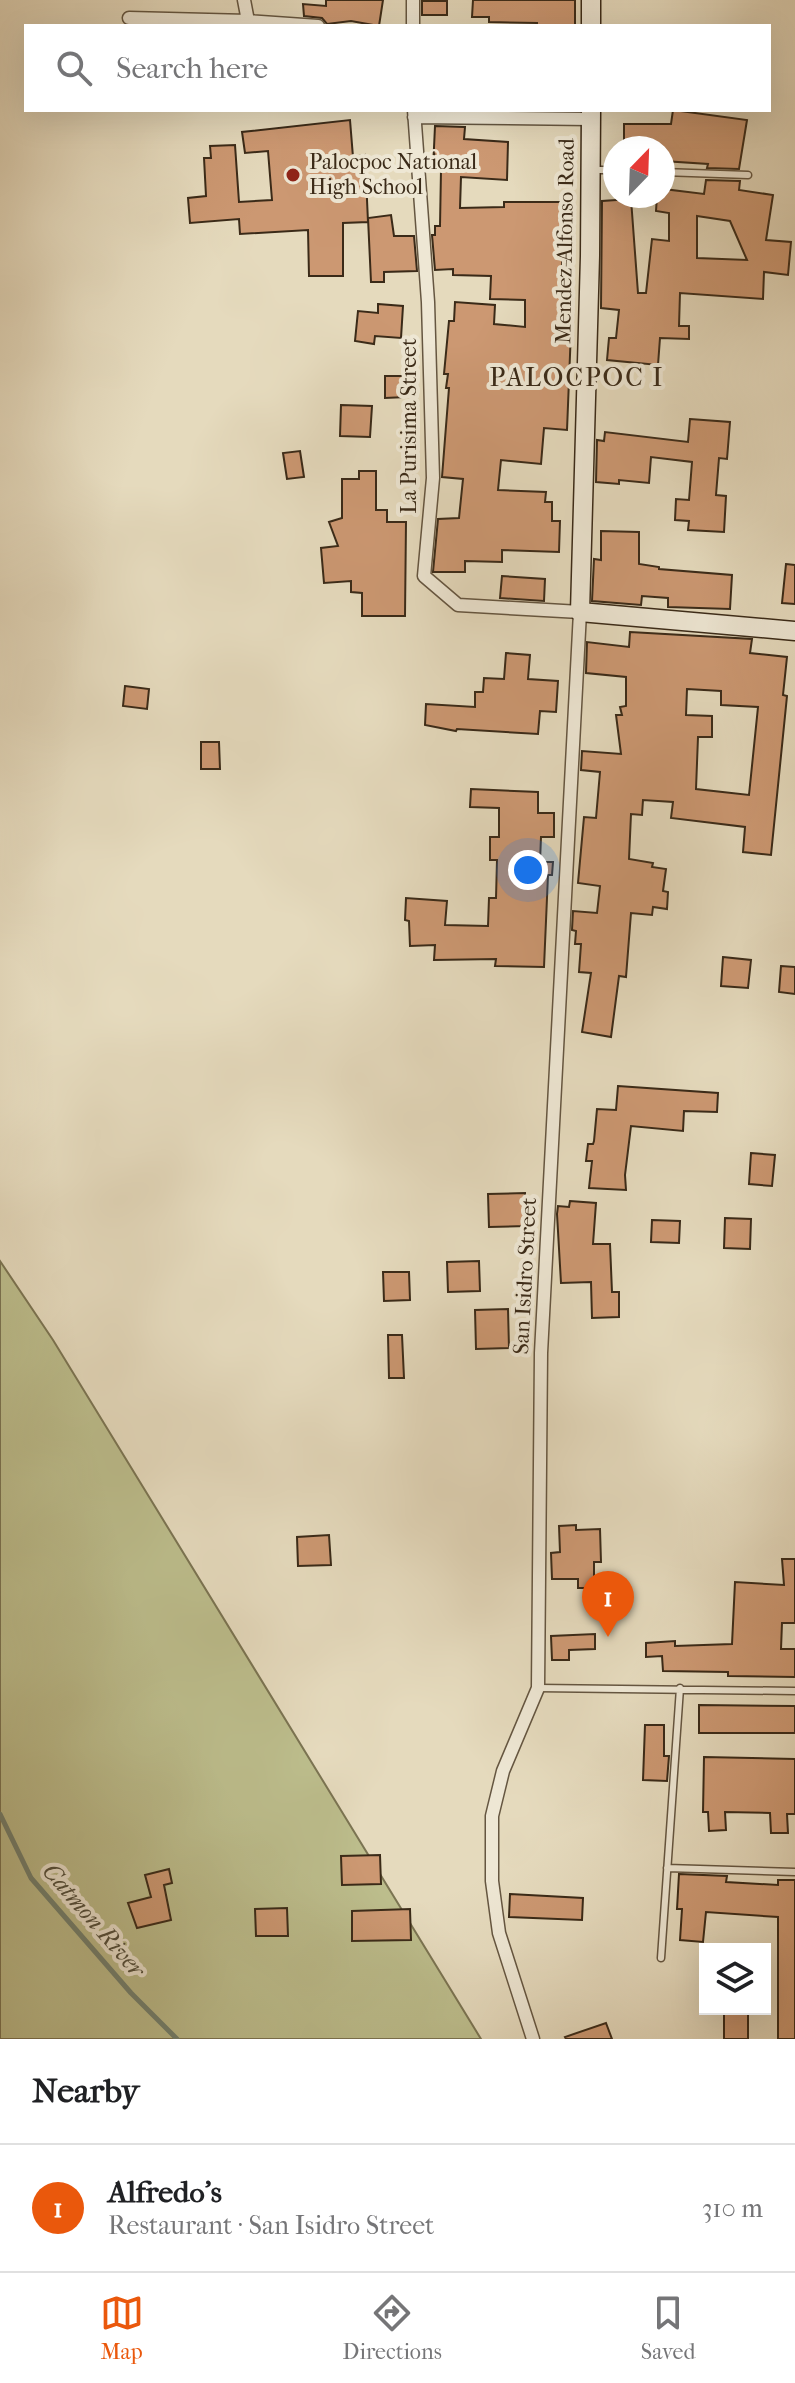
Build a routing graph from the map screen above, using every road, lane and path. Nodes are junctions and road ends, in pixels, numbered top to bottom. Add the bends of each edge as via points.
1 (244, 0) edge
2 (413, 0) edge
3 (591, 0) edge
4 (129, 18) dead end
5 (248, 21) junction
6 (290, 24) edge
7 (413, 24) edge
8 (591, 24) edge
9 (414, 113) edge
10 (591, 114) edge
11 (591, 170) junction
12 (603, 170) edge
13 (675, 172) edge
14 (748, 175) dead end
15 (580, 612) junction
16 (795, 631) edge
17 (538, 1688) junction
18 (680, 1688) junction
19 (795, 1691) edge
20 (667, 1868) junction
21 (795, 1872) edge
22 (661, 1958) dead end
23 (533, 2039) edge

1 - 5 street
2 - 7 street
3 - 8 main road
4 - 5 street
5 - 6 street
9 - 10 street
9 - 15 street, La Purisima Street via 428,302 433,478 424,576 458,605
10 - 11 main road, Mendez-Alfonso Road
11 - 12 lane
11 - 15 main road, Mendez-Alfonso Road
13 - 14 lane
15 - 16 main road
15 - 17 street, San Isidro Street via 541,1353
17 - 18 lane
17 - 23 street, San Isidro Street via 503,1771 492,1816 499,1933
18 - 19 lane
18 - 20 lane
20 - 21 lane
20 - 22 lane

